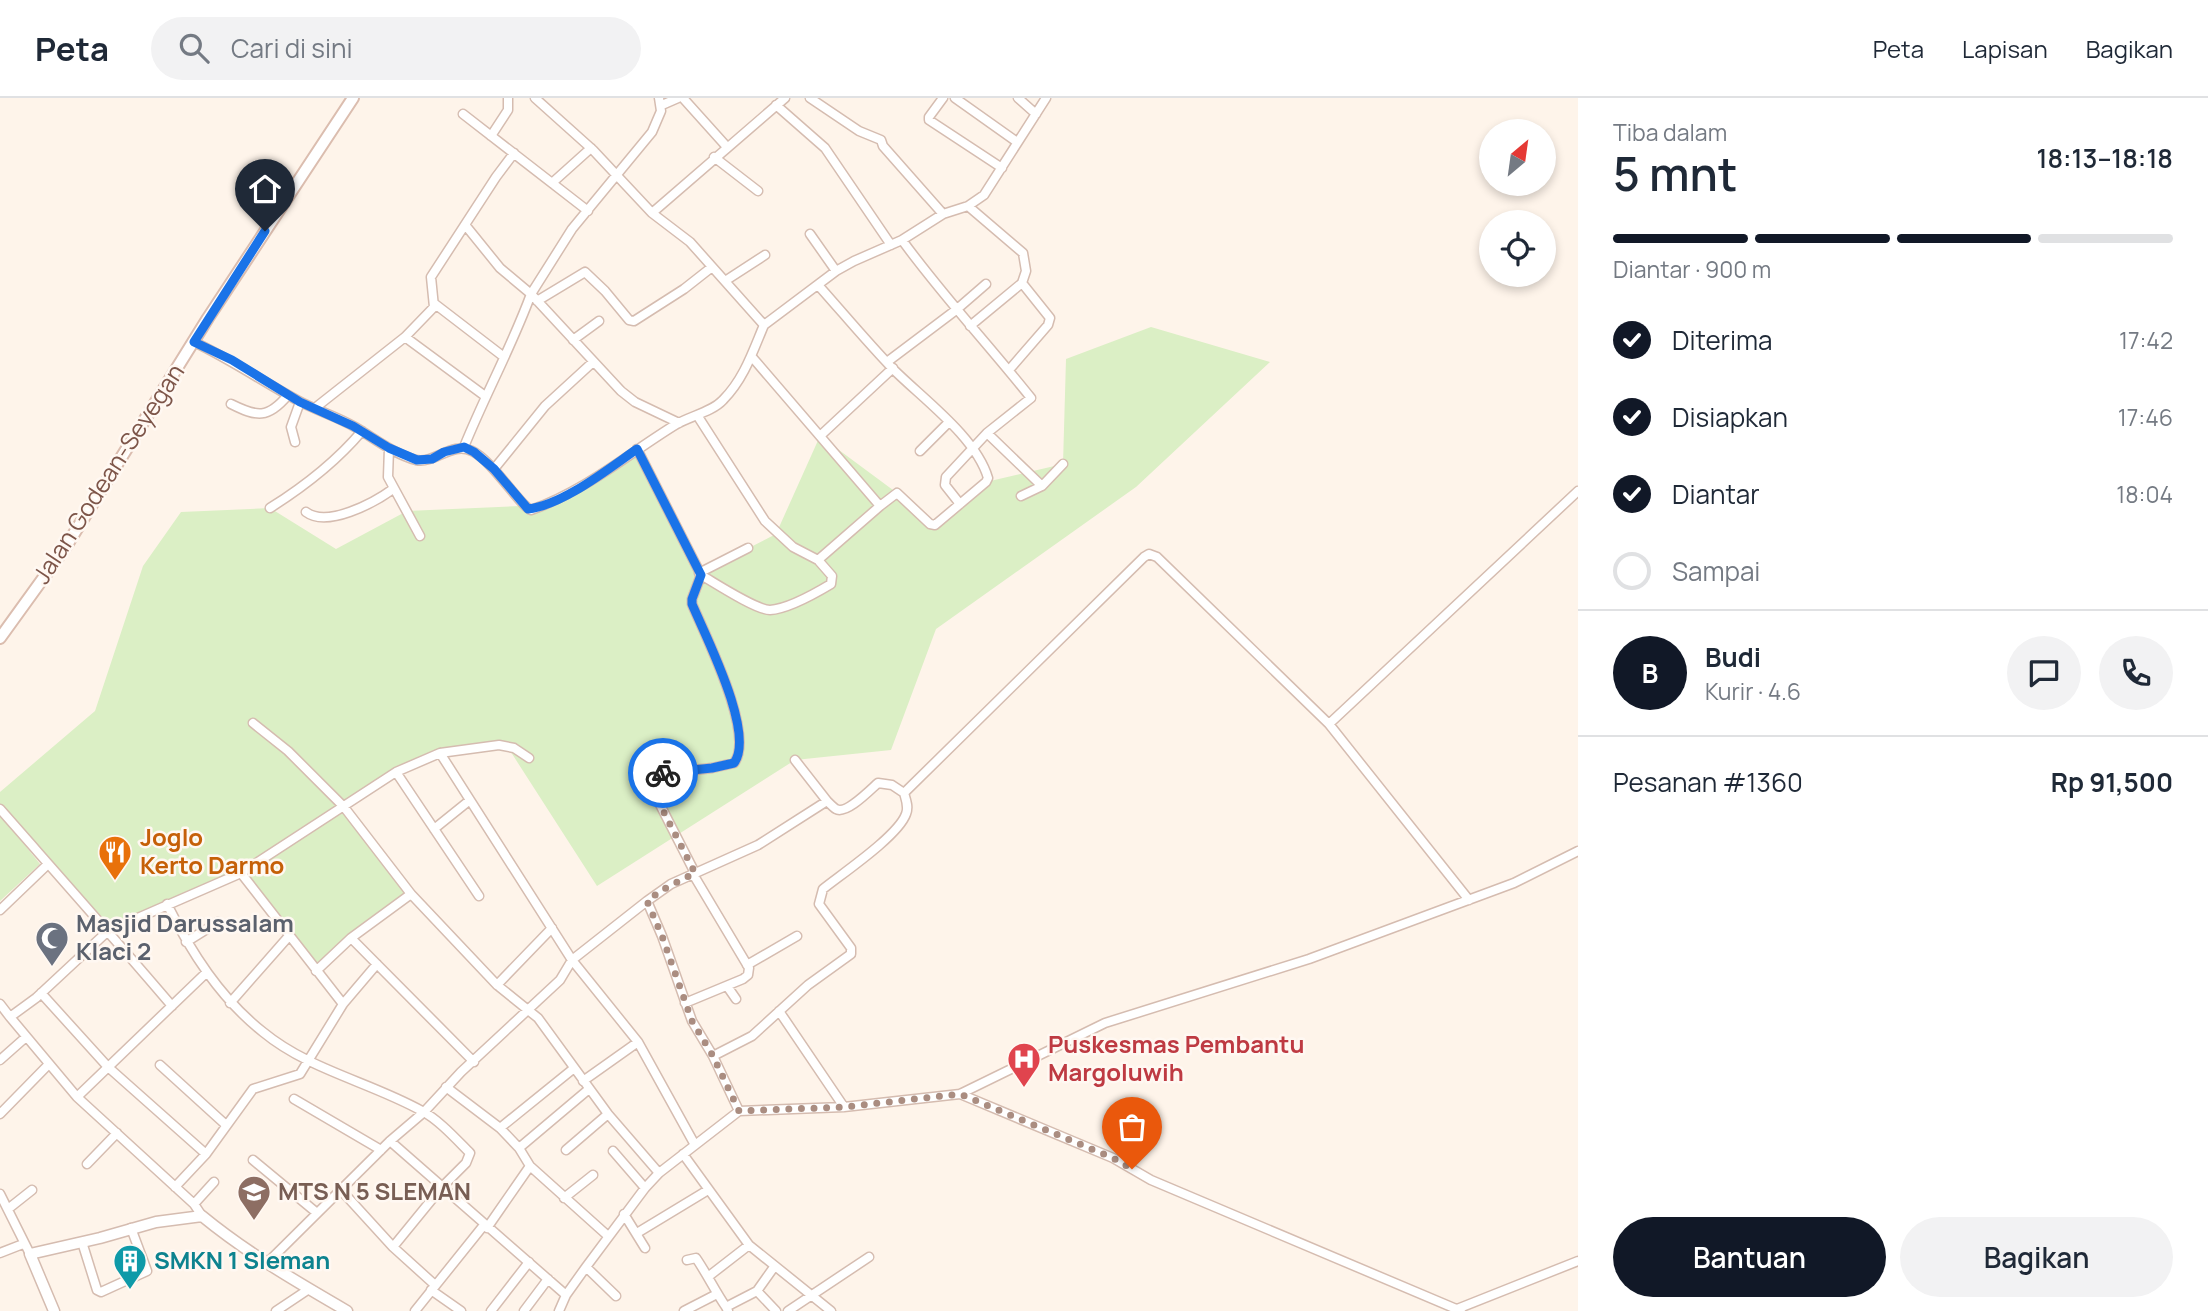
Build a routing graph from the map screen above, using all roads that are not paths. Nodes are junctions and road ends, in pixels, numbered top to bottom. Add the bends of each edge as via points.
1 (353, 98) edge
2 (508, 98) edge
3 (535, 98) edge
4 (681, 98) edge
5 (785, 98) edge
6 (810, 98) edge
7 (943, 98) edge
8 (955, 98) edge
9 (1018, 98) edge
10 (1046, 98) edge
11 (660, 102) edge
12 (776, 106) junction
13 (463, 114) dead end
14 (1036, 114) junction
15 (491, 136) junction
16 (1017, 142) junction
17 (727, 147) junction
18 (591, 148) junction
19 (514, 153) junction
20 (715, 157) junction
21 (1002, 168) junction
22 (616, 174) junction
23 (552, 183) junction
24 (758, 191) dead end
25 (968, 206) junction
26 (588, 211) junction
27 (652, 213) junction
28 (943, 214) junction
29 (466, 226) junction
30 (810, 234) dead end
31 (902, 240) junction
32 (891, 245) junction
33 (765, 255) dead end
34 (712, 267) junction
35 (836, 271) junction
36 (724, 281) junction
37 (986, 284) dead end
38 (1022, 284) junction
39 (818, 285) junction
40 (534, 297) junction
41 (435, 304) junction
42 (956, 310) junction
43 (599, 321) dead end
44 (764, 325) junction
45 (970, 326) junction
46 (405, 337) junction
47 (573, 340) junction
48 (194, 342) junction
49 (504, 357) junction
50 (752, 357) junction
51 (593, 362) junction
52 (890, 365) junction
53 (1009, 370) junction
54 (288, 395) junction
55 (485, 396) junction
56 (300, 402) junction
57 (231, 404) dead end
58 (315, 408) junction
59 (697, 415) junction
60 (949, 422) junction
61 (679, 423) junction
62 (362, 431) junction
63 (987, 433) junction
64 (820, 436) junction
65 (295, 442) dead end
66 (464, 447) junction
67 (971, 447) junction
68 (389, 448) junction
69 (637, 449) junction
70 (920, 451) dead end
71 (1063, 464) dead end
72 (494, 469) junction
73 (1042, 486) junction
74 (393, 489) junction
75 (1578, 491) edge
76 (1020, 496) dead end
77 (960, 504) junction
78 (880, 506) junction
79 (270, 508) dead end
80 (306, 512) dead end
81 (420, 536) dead end
82 (748, 548) dead end
83 (818, 560) junction
84 (700, 574) junction
85 (0, 638) edge
86 (253, 723) dead end
87 (1329, 724) junction
88 (439, 753) junction
89 (529, 758) dead end
90 (795, 760) dead end
91 (396, 772) junction
92 (904, 793) junction
93 (470, 800) junction
94 (827, 801) junction
95 (344, 807) junction
96 (0, 809) edge
97 (434, 828) junction
98 (1578, 852) edge
99 (48, 864) junction
100 (241, 873) junction
101 (694, 873) junction
102 (411, 894) junction
103 (479, 896) dead end
104 (1469, 900) junction
105 (647, 901) junction
106 (167, 904) junction
107 (0, 911) edge
108 (218, 922) dead end
109 (552, 928) junction
110 (108, 931) junction
111 (289, 936) junction
112 (797, 936) dead end
113 (351, 938) junction
114 (186, 942) junction
115 (572, 960) junction
116 (377, 964) junction
117 (747, 965) junction
118 (316, 971) junction
119 (208, 972) junction
120 (498, 985) junction
121 (727, 986) junction
122 (41, 993) junction
123 (736, 999) dead end
124 (230, 1003) junction
125 (685, 1003) junction
126 (0, 1004) edge
127 (343, 1004) junction
128 (172, 1006) junction
129 (529, 1011) junction
130 (779, 1011) junction
131 (10, 1017) junction
132 (26, 1037) junction
133 (638, 1042) junction
134 (713, 1056) junction
135 (0, 1060) edge
136 (310, 1061) junction
137 (474, 1062) junction
138 (48, 1065) junction
139 (160, 1065) dead end
140 (108, 1067) junction
141 (573, 1069) junction
142 (586, 1085) junction
143 (446, 1087) junction
144 (960, 1094) junction
145 (77, 1097) junction
146 (295, 1099) dead end
147 (844, 1107) junction
148 (739, 1111) junction
149 (424, 1112) junction
150 (0, 1114) edge
151 (608, 1114) junction
152 (226, 1125) junction
153 (500, 1128) junction
154 (117, 1133) junction
155 (390, 1141) junction
156 (695, 1144) junction
157 (519, 1149) junction
158 (382, 1150) junction
159 (566, 1150) dead end
160 (613, 1151) dead end
161 (206, 1154) junction
162 (683, 1154) junction
163 (253, 1160) dead end
164 (86, 1164) dead end
165 (530, 1166) junction
166 (659, 1173) junction
167 (593, 1175) dead end
168 (214, 1182) dead end
169 (175, 1187) junction
170 (442, 1187) junction
171 (645, 1188) junction
172 (708, 1189) junction
173 (32, 1190) dead end
174 (341, 1190) junction
175 (0, 1194) edge
176 (564, 1198) junction
177 (194, 1204) junction
178 (8, 1209) junction
179 (317, 1213) junction
180 (624, 1214) junction
181 (202, 1216) junction
182 (486, 1226) junction
183 (131, 1228) junction
184 (637, 1233) junction
185 (608, 1236) junction
186 (82, 1242) junction
187 (23, 1244) junction
188 (749, 1245) junction
189 (393, 1247) junction
190 (645, 1248) dead end
191 (0, 1253) edge
192 (30, 1254) junction
193 (869, 1257) dead end
194 (687, 1260) dead end
195 (1578, 1261) edge
196 (268, 1262) junction
197 (529, 1262) junction
198 (586, 1267) junction
199 (774, 1267) junction
200 (709, 1276) junction
201 (548, 1279) junction
202 (433, 1288) junction
203 (309, 1289) junction
204 (757, 1291) junction
205 (717, 1294) junction
206 (566, 1295) junction
207 (810, 1295) junction
208 (616, 1296) dead end
209 (727, 1309) edge
210 (1459, 1310) edge
211 (54, 1311) edge
212 (276, 1311) edge
213 (347, 1311) edge
214 (415, 1311) edge
215 (461, 1311) edge
216 (491, 1311) edge
217 (524, 1311) edge
218 (559, 1311) edge
219 (684, 1311) edge
220 (776, 1311) edge
221 (788, 1311) edge
222 (831, 1311) edge

1 - 48 main road, Jalan Godean-Seyegan
2 - 15 street via 508,110
3 - 18 street
4 - 11 street
4 - 17 street
5 - 12 street
6 - 28 street via 881,141
7 - 21 street via 929,120
8 - 16 street
9 - 14 street
10 - 14 street
11 - 22 street via 659,120 652,132
12 - 17 street
12 - 32 street via 825,148
13 - 15 street
14 - 16 street
15 - 19 street
16 - 21 street
17 - 20 street
18 - 22 street
18 - 23 street
19 - 23 street
19 - 29 street
20 - 24 street
20 - 27 street
21 - 25 street via 984,195
22 - 26 street
22 - 27 street
23 - 26 street
25 - 28 street
25 - 38 street via 1023,253 1026,271
26 - 40 street via 572,229
27 - 34 street via 690,242
28 - 31 street
29 - 40 street via 500,268
29 - 41 street via 431,277
30 - 35 street
31 - 32 street
31 - 42 street
32 - 35 street
33 - 36 street
34 - 36 street
34 - 40 street via 635,321 584,272
35 - 39 street
36 - 44 street
37 - 42 street
38 - 45 street
38 - 53 street via 1050,322
39 - 44 street
39 - 52 street
40 - 47 street
40 - 49 street
41 - 46 street
41 - 49 street
42 - 45 street
42 - 52 street
43 - 47 street
44 - 50 street
45 - 53 street
46 - 55 street
46 - 58 street
47 - 51 street
48 - 54 street
48 - 85 main road, Jalan Godean-Seyegan via 72,537
49 - 55 street
50 - 59 street via 721,403
50 - 64 street
51 - 61 street via 635,402
51 - 72 street via 545,405
52 - 60 street
52 - 64 street
53 - 63 street via 1031,398
54 - 56 street
54 - 57 street via 276,409 261,413
55 - 66 street
56 - 58 street
56 - 65 street via 290,427
58 - 62 street
59 - 61 street
59 - 83 street via 765,521 793,547
60 - 67 street
60 - 70 street
61 - 69 street
62 - 68 street
62 - 79 street via 334,463
63 - 67 street
63 - 73 street
64 - 78 street
66 - 68 street via 417,460
66 - 72 street
67 - 77 street via 945,481
67 - 77 street via 988,478
68 - 74 street via 388,477
69 - 72 street via 584,486 531,510
69 - 84 street
71 - 73 street
73 - 76 street
74 - 80 street via 372,503 324,519
74 - 81 street
75 - 87 street
77 - 78 street via 935,525 897,493
78 - 83 street
82 - 84 street
83 - 84 street via 832,576 831,584 772,610
84 - 101 street via 692,604 734,703 739,755 734,763 723,766 657,774 650,785
86 - 95 street
87 - 92 street via 1149,554
87 - 104 street
88 - 89 street via 499,745
88 - 91 street
88 - 93 street
90 - 94 street
91 - 95 street
91 - 97 street
92 - 94 street via 883,782 842,810
92 - 130 street via 908,807 900,824 823,889 820,897 819,904 851,947 851,954
93 - 97 street
93 - 109 street
94 - 101 street via 758,845
95 - 100 street
95 - 102 street
96 - 99 street
97 - 103 street
98 - 104 street
99 - 107 street
99 - 110 street
100 - 106 street
100 - 111 street
101 - 105 street
101 - 117 street
102 - 113 street
102 - 120 street
104 - 144 street via 1309,958 1105,1023
105 - 115 street
105 - 125 street
106 - 110 street
106 - 114 street
108 - 114 street
109 - 115 street
109 - 120 street
110 - 122 street
110 - 128 street
111 - 118 street
111 - 124 street
112 - 117 street
113 - 116 street
113 - 118 street
114 - 119 street
115 - 129 street via 560,981
115 - 133 street
116 - 127 street
116 - 137 street
117 - 121 street via 748,975
118 - 127 street
119 - 124 street
119 - 128 street
120 - 129 street
121 - 123 street
121 - 125 street
122 - 131 street
122 - 140 street
124 - 136 street via 264,1034
125 - 134 street
126 - 131 street
127 - 136 street
128 - 140 street
129 - 137 street
129 - 141 street
130 - 134 street via 752,1036
130 - 147 street
131 - 132 street
132 - 135 street
132 - 138 street
133 - 142 street
133 - 156 street
134 - 148 street
136 - 149 street
136 - 152 street via 300,1074 253,1089
137 - 143 street
138 - 145 street
138 - 150 street
139 - 152 street
140 - 145 street
140 - 161 street
141 - 142 street
141 - 153 street
142 - 151 street
142 - 157 street
143 - 149 street
143 - 153 street
144 - 147 street
144 - 210 street
145 - 154 street
146 - 158 street
147 - 148 street
148 - 156 street
149 - 155 street
149 - 170 street via 470,1153
151 - 159 street
151 - 166 street
152 - 161 street
153 - 157 street
154 - 164 street
154 - 169 street
155 - 158 street
155 - 170 street
156 - 162 street
157 - 165 street
158 - 174 street
160 - 171 street
161 - 169 street
162 - 166 street
162 - 172 street
163 - 179 street
165 - 176 street
165 - 182 street
166 - 171 street
167 - 176 street
168 - 177 street
169 - 177 street
170 - 182 street
170 - 189 street
171 - 180 street
172 - 184 street
172 - 188 street
173 - 178 street
174 - 179 street
174 - 189 street
175 - 178 street
176 - 185 street
177 - 181 street
178 - 187 street
179 - 196 street
180 - 184 street
180 - 185 street
181 - 183 street
181 - 196 street via 234,1243
182 - 197 street
182 - 202 street
183 - 186 street
183 - 186 street via 147,1271 101,1292
184 - 190 street
185 - 198 street
186 - 192 street
187 - 191 street
187 - 192 street
188 - 199 street
188 - 200 street
189 - 202 street
192 - 211 street
193 - 207 street
194 - 200 street via 696,1258
195 - 210 street
196 - 203 street
197 - 201 street
197 - 216 street
198 - 206 street
198 - 208 street
199 - 204 street
199 - 207 street
200 - 205 street
201 - 206 street
201 - 217 street
202 - 214 street
202 - 215 street
203 - 212 street
203 - 213 street
204 - 209 street
204 - 220 street
205 - 209 street
205 - 219 street
206 - 218 street
207 - 221 street
207 - 222 street

